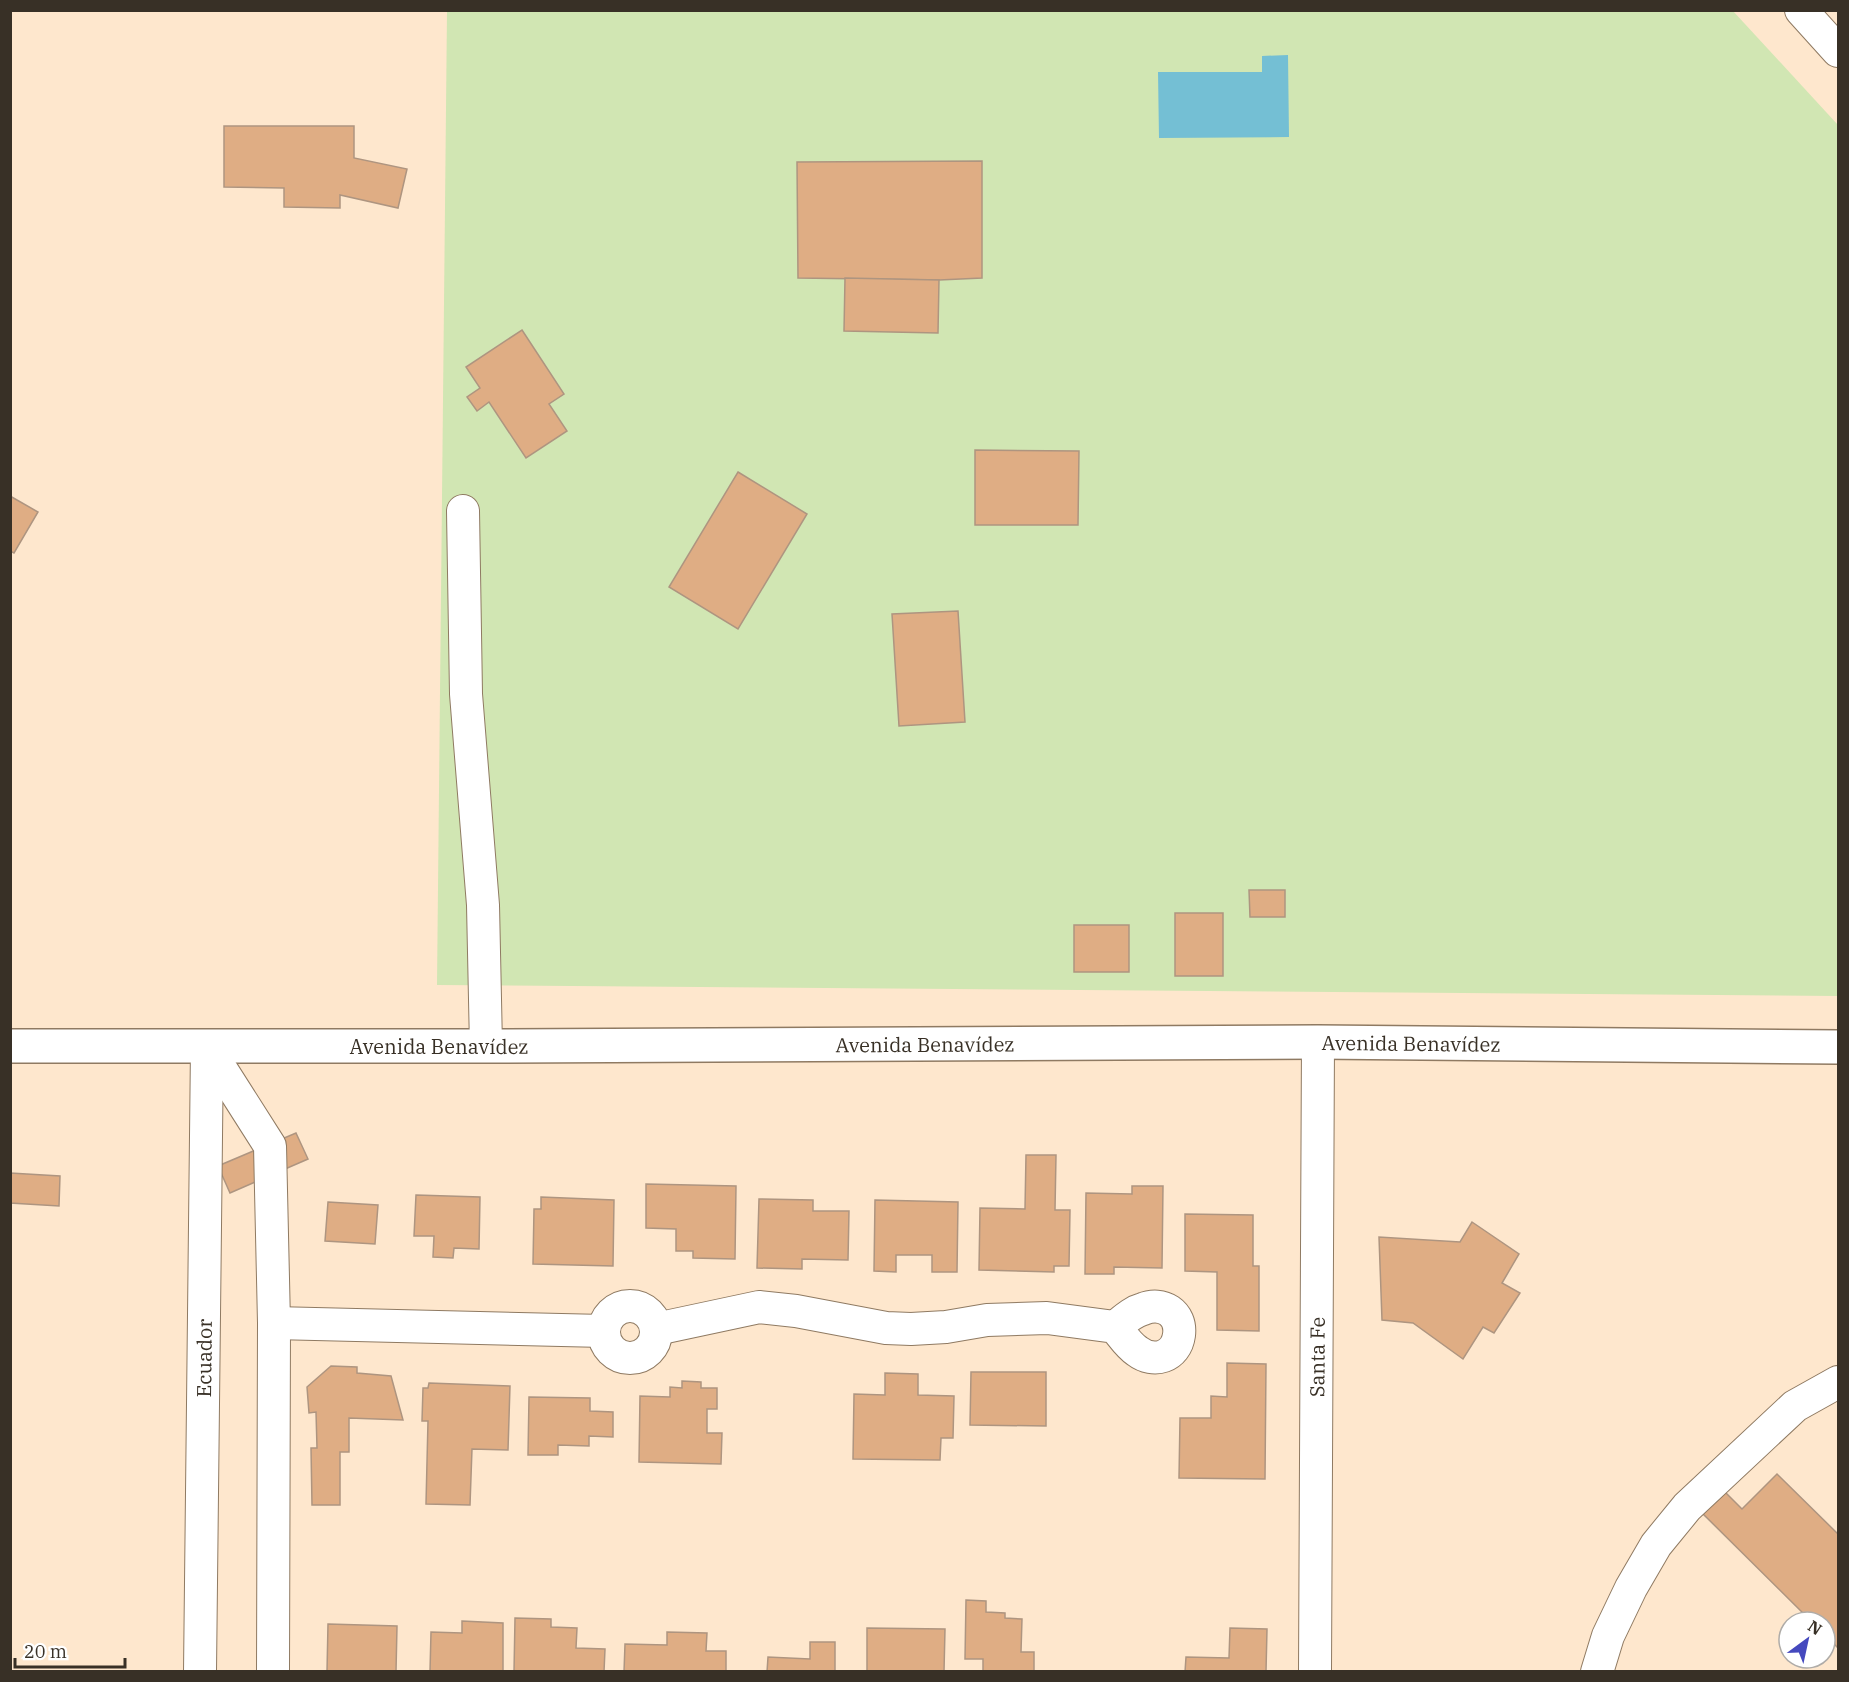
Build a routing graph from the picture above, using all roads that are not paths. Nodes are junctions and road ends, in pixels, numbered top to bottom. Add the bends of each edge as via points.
1 (1801, 10) edge
2 (1839, 51) edge
3 (463, 511) dead end
4 (1318, 1042) junction
5 (10, 1046) edge
6 (486, 1046) junction
7 (207, 1047) junction
8 (1839, 1047) edge
9 (274, 1323) junction
10 (1115, 1326) dead end
11 (1839, 1382) edge
12 (200, 1671) edge
13 (273, 1671) edge
14 (1315, 1671) edge
15 (1597, 1671) edge

1 - 2 street
3 - 6 street via 466,694 483,905
4 - 6 main road, Avenida Benavídez
4 - 8 main road, Avenida Benavídez
4 - 14 street, Santa Fe
5 - 7 main road, Avenida Benavídez
6 - 7 main road, Avenida Benavídez
7 - 9 street via 270,1146
7 - 12 street, Ecuador
9 - 10 street via 604,1331 609,1347 631,1358 652,1346 656,1329 759,1308 796,1311 886,1329 1047,1318
9 - 13 street
11 - 15 street via 1795,1406 1687,1507 1656,1545 1632,1588 1608,1636

